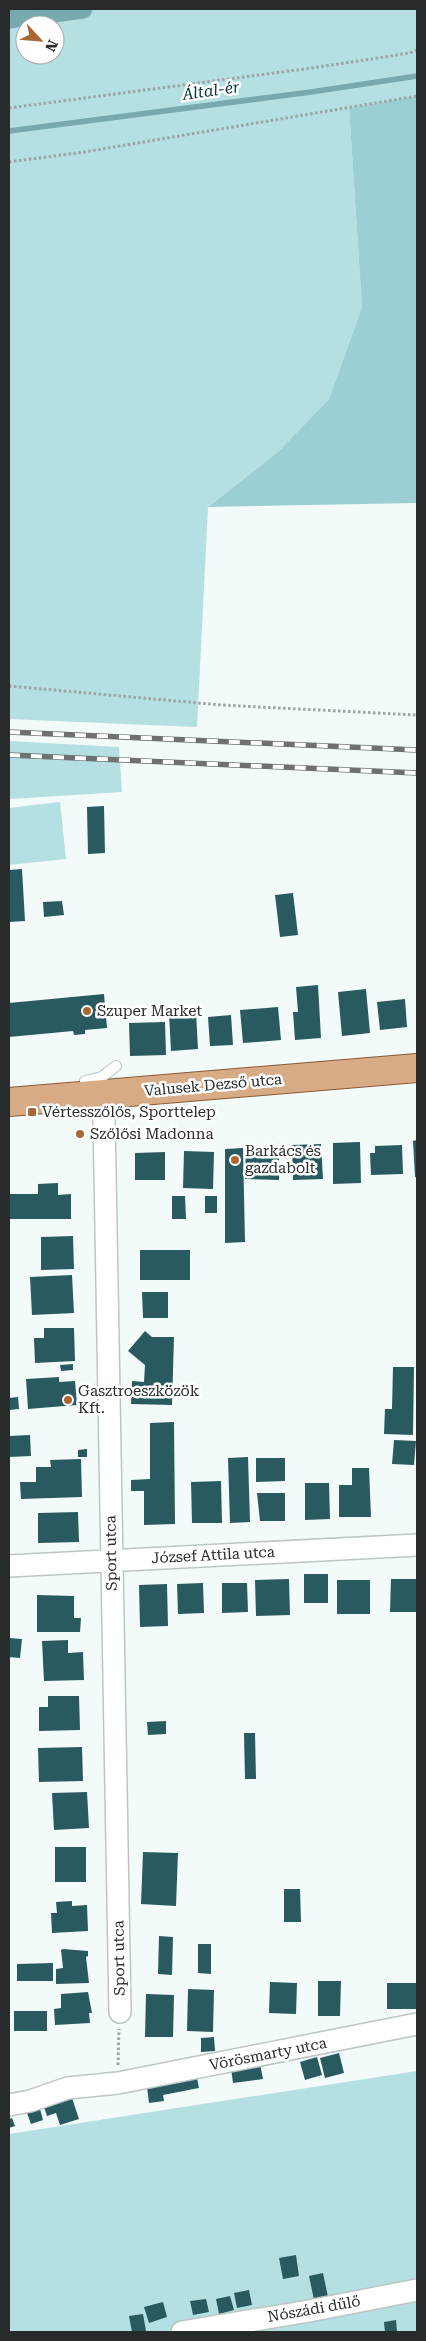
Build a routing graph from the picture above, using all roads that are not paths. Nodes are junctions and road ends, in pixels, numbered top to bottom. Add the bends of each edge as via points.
1 (116, 1066) dead end
2 (417, 1068) edge
3 (94, 1087) junction
4 (9, 1102) edge
5 (417, 1545) edge
6 (111, 1560) junction
7 (9, 1566) edge
8 (120, 2012) dead end
9 (417, 2024) edge
10 (9, 2105) edge
11 (417, 2290) edge
12 (182, 2332) edge

1 - 3 lane
2 - 3 main road, Valusek Dezső utca
3 - 4 main road, Valusek Dezső utca
3 - 6 street, Sport utca via 104,1116
5 - 6 street, József Attila utca
6 - 7 street, József Attila utca
6 - 8 street, Sport utca
9 - 10 street, Vörösmarty utca via 118,2083 68,2088
11 - 12 street, Nószádi dűlő

